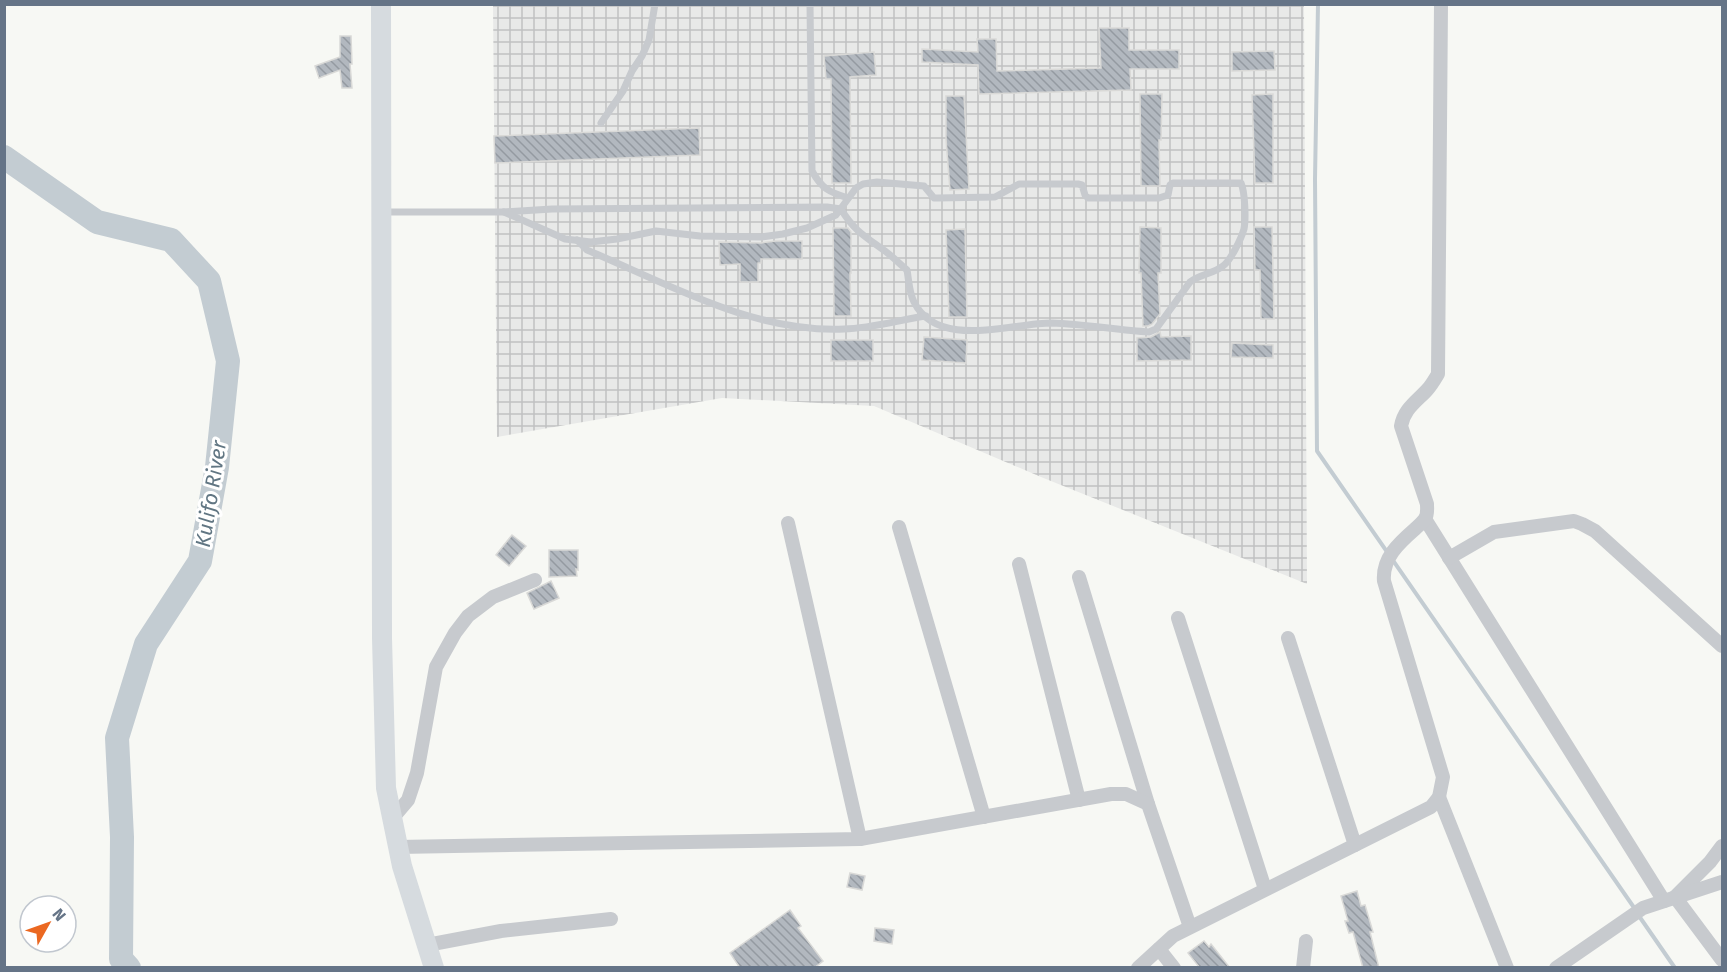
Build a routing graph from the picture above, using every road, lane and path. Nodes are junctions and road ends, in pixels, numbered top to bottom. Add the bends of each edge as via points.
1 (381, 4) edge
2 (655, 4) edge
3 (810, 4) edge
4 (1441, 4) edge
5 (601, 123) dead end
6 (848, 198) junction
7 (841, 209) junction
8 (381, 212) junction
9 (504, 212) junction
10 (577, 240) junction
11 (926, 316) junction
12 (1425, 519) junction
13 (788, 523) dead end
14 (899, 526) dead end
15 (1449, 558) junction
16 (1019, 564) dead end
17 (1079, 577) dead end
18 (535, 580) dead end
19 (1178, 618) dead end
20 (1288, 639) dead end
21 (1722, 646) edge
22 (1439, 797) junction
23 (1079, 800) junction
24 (1148, 804) junction
25 (984, 817) junction
26 (392, 820) junction
27 (860, 839) junction
28 (1355, 845) junction
29 (1722, 846) edge
30 (398, 848) junction
31 (1722, 882) edge
32 (1266, 890) junction
33 (1669, 899) junction
34 (611, 919) dead end
35 (1190, 927) junction
36 (1306, 942) dead end
37 (427, 945) junction
38 (1159, 949) junction
39 (1722, 960) edge
40 (434, 968) edge
41 (1138, 968) edge
42 (1174, 968) edge
43 (1303, 968) edge
44 (1507, 968) edge
45 (1556, 968) edge

1 - 8 street
2 - 5 lane via 642,56
3 - 6 lane via 812,171 820,184
4 - 12 street via 1438,374 1406,411 1401,426 1427,504
6 - 7 lane
6 - 11 lane via 863,184 877,183 924,186 934,198 995,198 1019,184 1078,184 1091,198 1165,196 1173,183 1241,183 1244,228 1229,261 1190,282 1162,322 1149,332 1054,323 964,331 940,326
7 - 9 lane
7 - 10 lane via 807,228 761,237 656,231 591,242
7 - 11 lane via 861,236 907,270 915,303
8 - 9 lane
8 - 26 street via 382,638 386,788
9 - 10 lane via 565,239
10 - 11 lane via 587,250 685,293 783,325 845,329
12 - 15 street
12 - 22 street via 1398,544 1385,563 1384,581 1443,777
13 - 27 street
14 - 25 street
15 - 21 street via 1494,532 1574,521 1595,531
15 - 33 street
16 - 23 street
17 - 24 street
18 - 26 street via 493,597 468,616 455,633 436,667 417,773 408,800
19 - 32 street
20 - 28 street
22 - 28 street via 1431,807
22 - 44 street
23 - 24 street via 1126,794
23 - 25 street
24 - 35 street
25 - 27 street
26 - 30 street
27 - 30 street
28 - 32 street
29 - 33 street
30 - 37 street
31 - 33 street
32 - 35 street
33 - 39 street
33 - 45 street via 1643,908
34 - 37 street via 501,931
35 - 38 street
36 - 43 street
37 - 40 street
38 - 41 street
38 - 42 street

